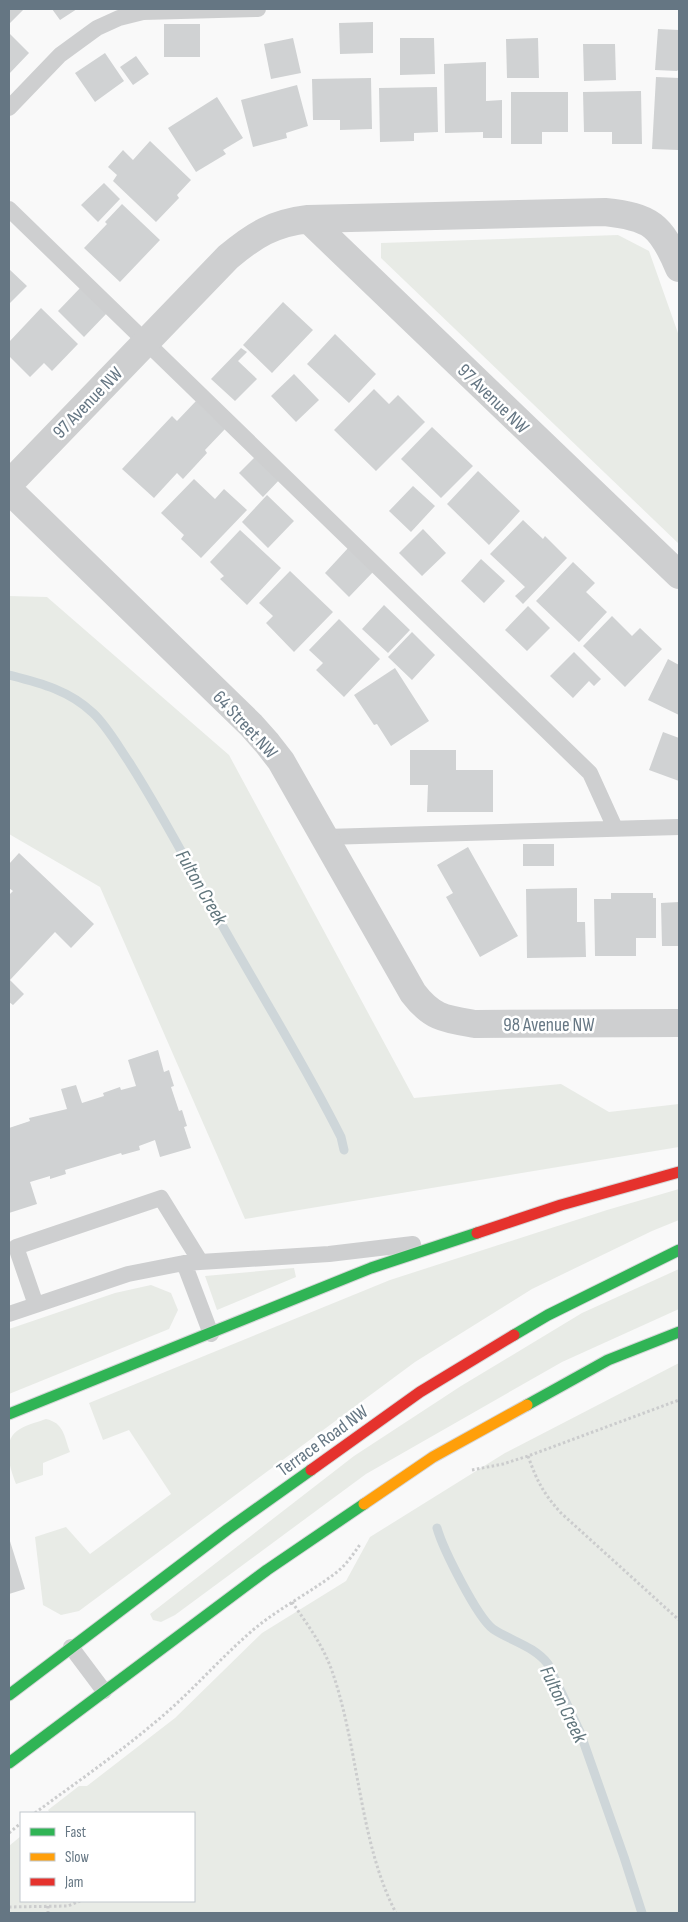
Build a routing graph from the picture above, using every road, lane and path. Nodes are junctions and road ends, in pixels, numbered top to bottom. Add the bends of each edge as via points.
1 (258, 9) edge
2 (9, 108) edge
3 (9, 209) edge
4 (308, 219) junction
5 (679, 268) edge
6 (146, 341) junction
7 (9, 484) edge
8 (9, 490) edge
9 (679, 575) edge
10 (679, 827) edge
11 (615, 828) junction
12 (324, 836) junction
13 (422, 1005) joint
14 (679, 1023) edge
15 (679, 1172) edge
16 (465, 1237) junction
17 (679, 1250) edge
18 (192, 1262) junction
19 (36, 1305) junction
20 (9, 1314) edge
21 (679, 1332) edge
22 (211, 1334) junction
23 (679, 1400) edge
24 (9, 1414) edge
25 (528, 1456) junction
26 (470, 1470) dead end
27 (363, 1539) dead end
28 (292, 1602) junction
29 (679, 1620) edge
30 (71, 1647) junction
31 (104, 1691) junction
32 (9, 1695) edge
33 (9, 1763) edge
34 (36, 1812) edge
35 (20, 1825) edge
36 (9, 1833) edge
37 (78, 1902) edge
38 (48, 1906) junction
39 (9, 1907) edge
40 (48, 1913) edge
41 (396, 1913) edge

1 - 2 lane via 162,10 119,18 91,32 60,54
3 - 6 lane
4 - 5 street, 97 Avenue NW via 624,214 642,218 656,227 669,243
4 - 6 street, 97 Avenue NW via 275,226 244,244
4 - 9 street, 97 Avenue NW
6 - 7 street, 97 Avenue NW
6 - 11 lane via 590,773
8 - 12 street, 64 Street NW via 257,731 281,761
10 - 11 lane
11 - 12 lane
12 - 13 street, 64 Street NW
13 - 14 street, 98 Avenue NW via 445,1018 475,1024
15 - 16 main road via 561,1205
16 - 18 lane via 329,1254
16 - 22 main road via 371,1268
17 - 30 main road, Terrace Road NW via 548,1315 420,1392 228,1529
18 - 19 lane via 128,1274
18 - 19 lane via 161,1198 16,1247
18 - 22 lane
19 - 20 lane
21 - 31 main road via 608,1360 433,1457 267,1570
22 - 24 main road
23 - 25 path
25 - 26 path
25 - 29 path via 539,1485 555,1506
27 - 28 path via 338,1572
28 - 34 path via 238,1644 153,1724
28 - 41 path via 331,1669 351,1738 381,1878
30 - 31 lane
30 - 32 main road, Terrace Road NW
31 - 33 main road
35 - 36 path
37 - 38 path via 68,1906
38 - 39 path
38 - 40 path

